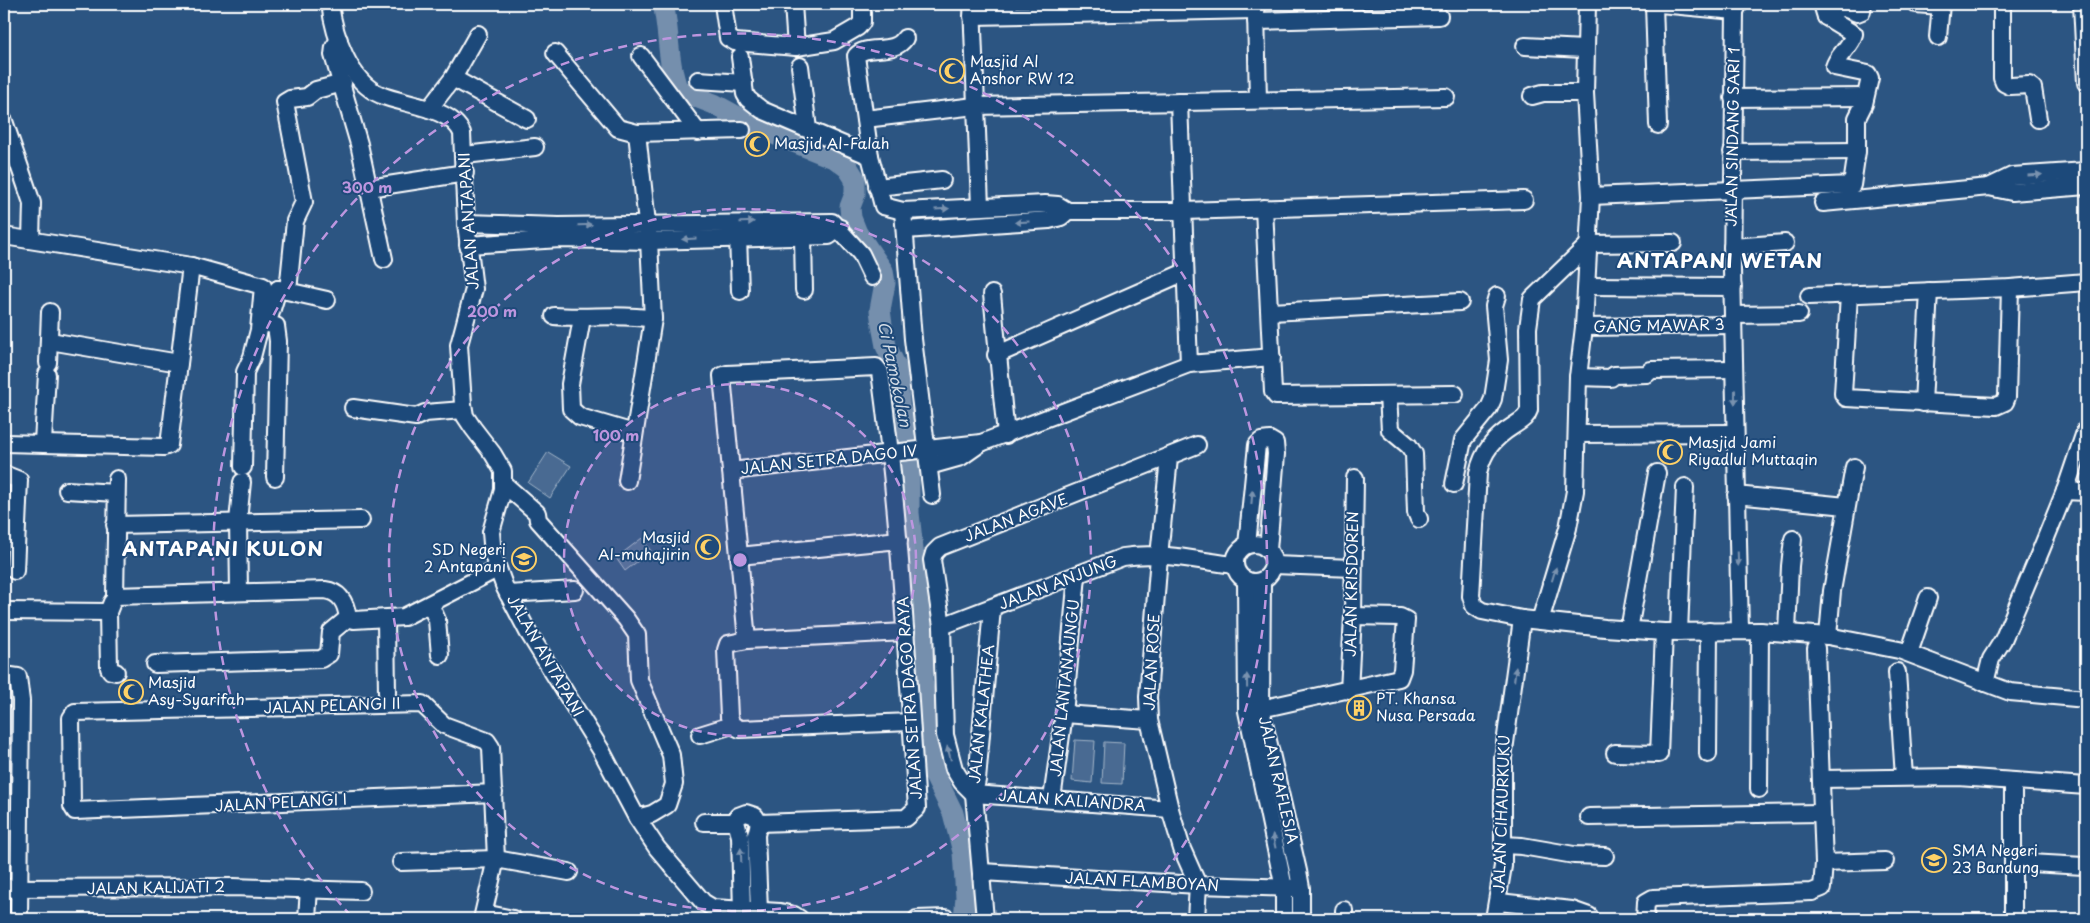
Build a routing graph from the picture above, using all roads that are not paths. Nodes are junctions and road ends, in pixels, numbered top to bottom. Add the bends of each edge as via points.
1 (330, 4) edge
2 (723, 4) edge
3 (793, 4) edge
4 (862, 4) edge
5 (1587, 4) edge
6 (1654, 4) edge
7 (1669, 4) edge
8 (1863, 4) edge
9 (1916, 4) edge
10 (2002, 4) edge
11 (2082, 4) edge
12 (1941, 5) edge
13 (1737, 7) edge
14 (972, 10) edge
15 (1824, 10) edge
16 (1256, 12) edge
17 (1439, 16) dead end
18 (478, 34) dead end
19 (1938, 37) dead end
20 (905, 38) dead end
21 (339, 40) junction
22 (1525, 46) dead end
23 (796, 47) junction
24 (1584, 49) junction
25 (555, 53) dead end
26 (641, 56) dead end
27 (740, 57) dead end
28 (800, 66) dead end
29 (453, 78) junction
30 (698, 80) dead end
31 (342, 83) junction
32 (744, 83) junction
33 (2086, 83) edge
34 (1585, 93) junction
35 (1532, 96) dead end
36 (1446, 97) dead end
37 (1865, 97) junction
38 (1733, 98) junction
39 (1258, 100) junction
40 (1179, 102) junction
41 (975, 106) junction
42 (429, 109) junction
43 (865, 119) junction
44 (2038, 119) dead end
45 (527, 120) dead end
46 (4, 124) edge
47 (1658, 125) dead end
48 (808, 129) junction
49 (742, 130) dead end
50 (698, 132) junction
51 (636, 133) junction
52 (535, 147) dead end
53 (1858, 151) junction
54 (1732, 152) junction
55 (465, 155) junction
56 (870, 156) junction
57 (2086, 171) edge
58 (465, 172) junction
59 (942, 180) dead end
60 (2086, 186) edge
61 (877, 187) junction
62 (1989, 187) junction
63 (369, 188) junction
64 (1733, 190) junction
65 (1591, 196) junction
66 (1524, 200) dead end
67 (1823, 204) dead end
68 (980, 207) junction
69 (1264, 208) junction
70 (903, 211) junction
71 (1068, 211) junction
72 (1184, 211) junction
73 (466, 223) junction
74 (516, 223) junction
75 (647, 224) junction
76 (840, 228) junction
77 (905, 230) junction
78 (560, 232) junction
79 (4, 236) edge
80 (803, 236) junction
81 (738, 237) junction
82 (31, 240) junction
83 (649, 241) junction
84 (517, 242) junction
85 (1673, 243) dead end
86 (1785, 243) dead end
87 (1589, 244) junction
88 (468, 245) junction
89 (1732, 247) junction
90 (384, 259) dead end
91 (191, 266) junction
92 (1185, 272) junction
93 (872, 277) dead end
94 (2086, 282) edge
95 (1587, 286) junction
96 (1733, 287) junction
97 (2010, 288) junction
98 (273, 289) junction
99 (740, 290) dead end
100 (804, 290) dead end
101 (1929, 291) junction
102 (992, 294) dead end
103 (1849, 295) junction
104 (1497, 296) dead end
105 (1808, 296) dead end
106 (327, 300) dead end
107 (1460, 302) dead end
108 (50, 312) dead end
109 (1271, 312) junction
110 (1799, 314) dead end
111 (554, 316) dead end
112 (582, 318) junction
113 (654, 319) junction
114 (1733, 320) junction
115 (1584, 327) junction
116 (50, 341) junction
117 (996, 355) junction
118 (1272, 357) junction
119 (179, 362) junction
120 (1189, 364) junction
121 (1734, 369) junction
122 (1578, 377) junction
123 (1455, 394) dead end
124 (1388, 395) junction
125 (1923, 403) junction
126 (353, 408) dead end
127 (463, 410) junction
128 (1484, 415) junction
129 (1512, 427) junction
130 (2086, 429) edge
131 (634, 433) junction
132 (1734, 433) junction
133 (1577, 434) junction
134 (1006, 435) junction
135 (43, 442) junction
136 (4, 443) edge
137 (981, 443) junction
138 (1197, 444) dead end
139 (923, 450) junction
140 (895, 452) junction
141 (1169, 458) junction
142 (929, 466) junction
143 (1854, 467) dead end
144 (731, 471) junction
145 (1657, 473) dead end
146 (4, 474) edge
147 (275, 477) dead end
148 (1355, 478) dead end
149 (627, 481) dead end
150 (504, 484) junction
151 (1454, 484) dead end
152 (1685, 487) dead end
153 (67, 490) dead end
154 (2065, 491) junction
155 (2086, 492) edge
156 (932, 495) dead end
157 (1736, 496) junction
158 (1846, 506) junction
159 (361, 520) dead end
160 (1419, 520) dead end
161 (238, 521) junction
162 (115, 525) junction
163 (1793, 539) dead end
164 (899, 540) junction
165 (1247, 545) junction
166 (739, 556) junction
167 (1159, 556) junction
168 (1271, 558) junction
169 (1235, 565) junction
170 (1353, 568) junction
171 (498, 569) junction
172 (15, 571) dead end
173 (1077, 576) junction
174 (1254, 580) junction
175 (574, 590) dead end
176 (239, 592) junction
177 (508, 594) junction
178 (115, 596) junction
179 (1928, 598) dead end
180 (430, 604) junction
181 (992, 608) junction
182 (4, 611) edge
183 (108, 612) junction
184 (1353, 616) junction
185 (348, 618) junction
186 (1522, 618) junction
187 (386, 620) junction
188 (1540, 621) junction
189 (942, 626) junction
190 (1629, 630) junction
191 (1740, 630) junction
192 (1760, 631) junction
193 (906, 632) junction
194 (1672, 632) junction
195 (1709, 632) junction
196 (1787, 632) junction
197 (1828, 634) junction
198 (747, 640) junction
199 (1816, 648) dead end
200 (1909, 653) junction
201 (440, 655) dead end
202 (155, 664) dead end
203 (116, 672) dead end
204 (1897, 672) dead end
205 (8, 675) edge
206 (1986, 680) junction
207 (1349, 691) junction
208 (387, 693) dead end
209 (2086, 699) edge
210 (1254, 710) junction
211 (1064, 714) junction
212 (1148, 720) junction
213 (730, 721) junction
214 (911, 722) junction
215 (700, 735) dead end
216 (1615, 754) dead end
217 (1708, 754) dead end
218 (1904, 777) junction
219 (1821, 779) junction
220 (2013, 781) junction
221 (2086, 786) edge
222 (1759, 789) dead end
223 (494, 793) junction
224 (974, 794) junction
225 (1052, 800) junction
226 (72, 806) joint
227 (1170, 809) junction
228 (1821, 813) junction
229 (1589, 817) dead end
230 (637, 818) junction
231 (704, 822) dead end
232 (736, 822) junction
233 (759, 823) junction
234 (1503, 845) junction
235 (1605, 856) dead end
236 (496, 859) junction
237 (1885, 861) dead end
238 (401, 862) dead end
239 (2013, 862) junction
240 (1824, 863) junction
241 (2084, 866) dead end
242 (569, 872) dead end
243 (982, 872) junction
244 (1198, 885) junction
245 (4, 888) edge
246 (309, 888) junction
247 (1284, 888) junction
248 (1301, 888) junction
249 (20, 889) junction
250 (361, 890) dead end
251 (1499, 902) junction
252 (751, 912) junction
253 (1560, 914) edge
254 (483, 916) edge
255 (946, 918) edge
256 (19, 919) edge
257 (307, 919) edge
258 (513, 919) edge
259 (800, 919) edge
260 (917, 919) edge
261 (985, 919) edge
262 (1196, 919) edge
263 (1284, 919) edge
264 (1301, 919) edge
265 (1494, 919) edge
266 (1591, 919) edge
267 (1645, 919) edge
268 (2013, 919) edge

1 - 21 street, JALAN ANTAPANI
2 - 23 street via 728,38 735,42
3 - 23 street
4 - 23 street via 862,22 858,27 834,41
5 - 24 street
6 - 47 street
7 - 13 street
8 - 15 street via 1862,11 1857,13 1841,7
9 - 12 street
10 - 44 street via 2002,78 2010,86 2029,85 2033,88
11 - 33 street
12 - 19 street
13 - 38 street, JALAN SINDANG SARI 1
14 - 16 street
14 - 41 street
15 - 37 street via 1854,34 1834,67 1868,74 1870,78
16 - 17 street
16 - 39 street
18 - 29 street
20 - 43 street via 897,46 862,51 856,56
21 - 31 street via 333,51
21 - 42 street, JALAN ANTAPANI via 359,79 370,88 380,95
22 - 24 street
24 - 34 street
25 - 51 street via 614,126
26 - 50 street
27 - 32 street
28 - 48 street
29 - 42 street
29 - 45 street
30 - 32 street
31 - 63 street
31 - 98 street via 286,102 304,202
32 - 48 street via 746,96 762,110
34 - 35 street
34 - 65 street
36 - 39 street
37 - 38 street
37 - 53 street via 1857,118
38 - 54 street, JALAN SINDANG SARI 1
39 - 40 street
40 - 41 street
40 - 72 street
41 - 43 street
41 - 68 street
42 - 55 street, JALAN ANTAPANI via 455,122 462,133
43 - 56 street
46 - 82 street via 32,203
48 - 56 street
49 - 50 street
50 - 51 street
51 - 75 street
52 - 55 street
53 - 54 street
53 - 64 street via 1852,185
54 - 64 street, JALAN SINDANG SARI 1
55 - 58 street, JALAN ANTAPANI
56 - 61 street
62 -> 57 street via 2012,176
58 - 63 street
58 - 73 street, JALAN ANTAPANI
59 - 61 street
60 - 62 street via 2012,192
61 - 70 street via 883,206
62 - 67 street
63 - 90 street
64 - 65 street
64 - 89 street, JALAN SINDANG SARI 1
65 - 87 street
66 - 69 street
70 -> 68 street
68 - 71 street via 1045,204 1058,205
69 - 72 street
69 - 109 street
70 - 77 street
71 - 72 street
71 -> 77 street via 1050,220
72 - 92 street
73 - 74 street
73 - 88 street, JALAN ANTAPANI
74 - 78 street
74 - 84 street
75 -> 76 street via 825,221
78 -> 75 street
75 - 83 street
76 - 80 street via 829,236
76 - 93 street via 861,254
77 - 139 street
78 - 83 street
78 - 84 street
79 - 82 street
80 - 81 street
80 - 100 street
81 -> 83 street
81 - 99 street
82 - 91 street
83 - 113 street
84 - 88 street
85 - 87 street
86 - 89 street
87 - 95 street
87 - 129 street via 1532,299 1528,328 1529,410 1523,420
88 - 127 street, JALAN ANTAPANI via 474,289 460,344
89 - 96 street, JALAN SINDANG SARI 1
91 - 98 street
91 - 119 street
92 - 117 street
92 - 120 street
94 - 97 street
95 - 96 street
95 - 115 street
96 - 114 street, JALAN SINDANG SARI 1
97 - 101 street
97 - 125 street via 2006,402 1996,406
98 - 106 street
98 - 147 street via 268,324 276,326 278,341
98 - 161 street via 252,357 244,372
101 - 103 street
101 - 125 street
102 - 117 street
103 - 105 street
103 - 125 street via 1843,394 1846,398
104 - 128 street via 1494,306 1498,372 1493,399
107 - 109 street
108 - 116 street
109 - 118 street
110 - 114 street, GANG MAWAR 3
111 - 112 street
112 - 113 street
112 - 131 street via 570,384 571,409 580,417
113 - 131 street
114 - 115 street, GANG MAWAR 3
114 - 121 street, JALAN SINDANG SARI 1
115 - 122 street
116 - 119 street
116 - 135 street
117 - 134 street
118 - 120 street
118 - 124 street via 1273,392 1276,396
119 - 135 street via 169,445
120 - 134 street
121 - 122 street via 1651,370 1647,374 1614,375 1611,378
121 -> 132 street, JALAN SINDANG SARI 1
122 - 133 street
123 - 124 street
124 - 160 street via 1390,430 1414,454
126 - 127 street via 416,417
127 - 150 street, JALAN ANTAPANI via 500,464
128 - 129 street
128 - 151 street via 1463,440
129 - 186 street via 1490,444 1480,463 1471,596 1474,606 1482,611
130 - 154 street
131 - 149 street
132 - 133 street
132 - 157 street, JALAN SINDANG SARI 1
188 -> 133 street via 1573,506
134 - 137 street
135 - 136 street
137 - 139 street, JALAN SETRA DAGO IV
137 - 142 street via 961,457
138 - 141 street, JALAN AGAVE
139 - 140 street, JALAN SETRA DAGO IV
139 - 142 street
140 - 144 street, JALAN SETRA DAGO IV
140 - 144 street, JALAN SETRA DAGO RAYA via 880,372 876,367 727,374 722,376
140 - 164 street, JALAN SETRA DAGO RAYA
141 - 167 street, JALAN ROSE
141 - 189 street, JALAN AGAVE via 936,550 932,560
142 - 156 street
143 - 158 street
144 - 166 street
145 - 190 street
146 - 172 street via 19,480
148 - 170 street, JALAN KRISDOREN
150 - 171 street, JALAN ANTAPANI via 491,532
150 - 230 street via 537,513 538,520 637,635 639,680 671,755 674,784 667,805
152 - 194 street
153 - 162 street via 116,486
154 - 155 street
154 - 206 street via 2003,640 1991,659
157 - 158 street
157 -> 191 street, JALAN SINDANG SARI 1
158 - 197 street
159 - 161 street
161 - 162 street
161 - 176 street
162 - 178 street
163 - 196 street
164 - 166 street
164 - 193 street, JALAN SETRA DAGO RAYA
165 - 168 street via 1255,544
165 -> 168 street via 1257,445 1270,440 1275,443 1276,454
165 - 169 street via 1236,557
166 - 198 street
167 - 169 street, JALAN ANJUNG
167 - 173 street, JALAN ANJUNG via 1123,557
167 - 212 street, JALAN ROSE
168 - 170 street
168 - 174 street via 1270,574
169 - 174 street via 1241,577
170 - 184 street, JALAN KRISDOREN
171 - 177 street, JALAN ANTAPANI
171 - 180 street
173 - 181 street, JALAN ANJUNG
173 - 211 street, JALAN LANTANAUNGU
174 - 210 street, JALAN RAFLESIA
175 - 177 street
176 - 178 street
176 - 185 street via 330,590 341,598
177 - 230 street, JALAN ANTAPANI via 601,750
178 - 183 street
179 - 200 street
180 - 187 street via 404,617
180 - 201 street via 437,620
181 - 189 street, JALAN ANJUNG
181 - 224 street, JALAN KALATHEA
182 - 183 street
183 - 203 street via 109,668
184 - 207 street, JALAN KRISDOREN
184 - 207 street via 1400,616 1406,620 1399,678
185 - 187 street
185 - 202 street via 331,632 329,654 321,659
186 - 188 street
234 -> 186 street, JALAN CIHAURKUKU via 1503,758
187 - 208 street
188 - 190 street
224 -> 189 street, JALAN KALATHEA via 958,776 948,752
190 - 194 street
191 - 192 street
191 - 195 street
192 - 196 street
192 - 222 street
193 - 198 street
193 - 214 street, JALAN SETRA DAGO RAYA
194 - 195 street
194 - 216 street via 1659,754
195 - 217 street
196 - 197 street
197 - 200 street
198 - 213 street via 728,644 726,650
199 - 219 street
200 - 206 street
204 - 218 street
205 - 249 street via 19,679 21,701
206 - 209 street via 2010,692
207 - 210 street
247 -> 210 street, JALAN RAFLESIA
210 - 248 street, JALAN RAFLESIA
211 - 212 street
211 - 225 street, JALAN LANTANAUNGU
212 - 227 street, JALAN ROSE
213 - 214 street via 740,728
213 - 215 street
214 - 233 street, JALAN SETRA DAGO RAYA via 917,808 906,818
218 - 219 street
218 - 220 street
219 - 228 street
220 - 221 street
220 - 239 street
223 - 226 street, JALAN PELANGI I via 77,811
223 - 226 street, JALAN PELANGI II via 491,747 487,741 444,725 418,702 75,712 71,718
223 - 236 street
224 - 225 street, JALAN KALIANDRA
224 - 243 street
225 - 227 street, JALAN KALIANDRA
227 - 244 street, JALAN ROSE via 1182,849
228 - 229 street
228 - 240 street
230 - 252 street, JALAN ANTAPANI via 703,902 713,908
231 - 232 street, JALAN SETRA DAGO RAYA
232 - 233 street, JALAN SETRA DAGO RAYA via 738,816 746,813 755,816
252 -> 232 street
233 - 252 street
234 - 235 street
234 - 251 street, JALAN CIHAURKUKU
236 - 238 street
236 - 242 street
236 - 254 street
237 - 240 street
239 - 241 street
239 - 268 street
240 - 267 street via 1823,883 1818,891 1653,898 1646,902
243 - 244 street, JALAN FLAMBOYAN
243 - 261 street
244 - 247 street, JALAN FLAMBOYAN
244 - 262 street, JALAN ROSE
245 - 249 street, JALAN KALIJATI 2
246 - 249 street, JALAN KALIJATI 2
246 - 250 street, JALAN KALIJATI 2
246 - 257 street
247 - 248 street, JALAN FLAMBOYAN
247 - 263 street, JALAN RAFLESIA
248 - 264 street, JALAN RAFLESIA
249 - 256 street
251 - 253 street
251 - 265 street, JALAN CIHAURKUKU
252 - 259 street, JALAN ANTAPANI via 780,912
253 - 266 street via 1583,914
254 - 258 street
255 - 260 street

